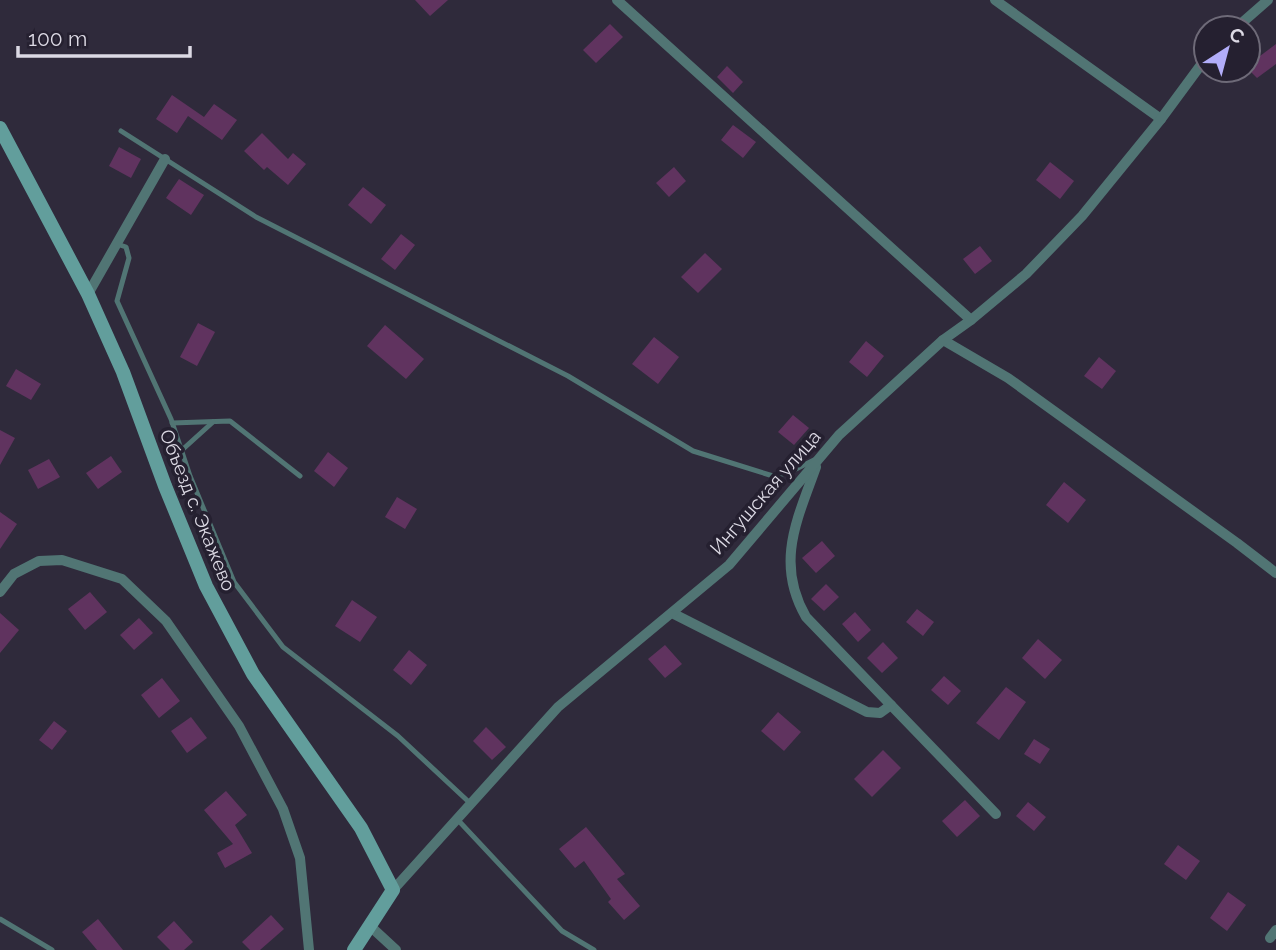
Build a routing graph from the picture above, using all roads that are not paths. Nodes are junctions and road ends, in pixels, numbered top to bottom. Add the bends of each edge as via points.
1 (617, 0) edge
2 (995, 0) edge
3 (1268, 0) edge
4 (1252, 14) edge
5 (1192, 77) edge
6 (1161, 119) junction
7 (0, 128) edge
8 (121, 131) dead end
9 (165, 159) junction
10 (117, 244) junction
11 (88, 294) junction
12 (971, 320) junction
13 (943, 340) junction
14 (214, 422) junction
15 (172, 423) junction
16 (183, 450) junction
17 (819, 458) junction
18 (300, 476) dead end
19 (1276, 573) edge
20 (0, 592) edge
21 (672, 613) junction
22 (891, 705) junction
23 (471, 804) junction
24 (996, 814) dead end
25 (457, 819) junction
26 (393, 890) junction
27 (0, 919) edge
28 (370, 926) junction
29 (52, 950) edge
30 (309, 950) edge
31 (354, 950) edge
32 (396, 950) edge
33 (594, 950) edge

1 - 12 street
2 - 6 street
3 - 4 street
5 - 6 street, Ингушская улица
6 - 12 street, Ингушская улица via 1082,216 1026,274
7 - 11 main road, Объезд с. Экажево
8 - 9 lane
9 - 10 street
9 - 17 lane via 256,217 568,376 693,451 773,476
10 - 11 street
10 - 15 lane via 126,247 129,258 117,301
11 - 26 main road, Объезд с. Экажево via 206,586 253,674 361,828
12 - 13 street, Ингушская улица
13 - 17 street, Ингушская улица
13 - 19 street via 1008,378
14 - 15 lane
14 - 16 lane
14 - 18 lane via 230,421
15 - 16 lane
16 - 23 lane via 234,582 283,647 398,736
17 - 21 street, Ингушская улица via 729,565
17 - 22 street via 798,515 791,582 806,617
20 - 30 street via 15,573 39,561 62,560 122,579 166,621 239,726 282,809 300,858
21 - 22 street via 867,712 880,713
21 - 23 street, Ингушская улица via 558,707
22 - 24 street
23 - 25 street, Ингушская улица
25 - 26 street, Ингушская улица
25 - 33 lane via 562,931
26 - 28 main road, Ингушская улица
27 - 29 lane
28 - 31 main road, Ингушская улица
28 - 32 street

